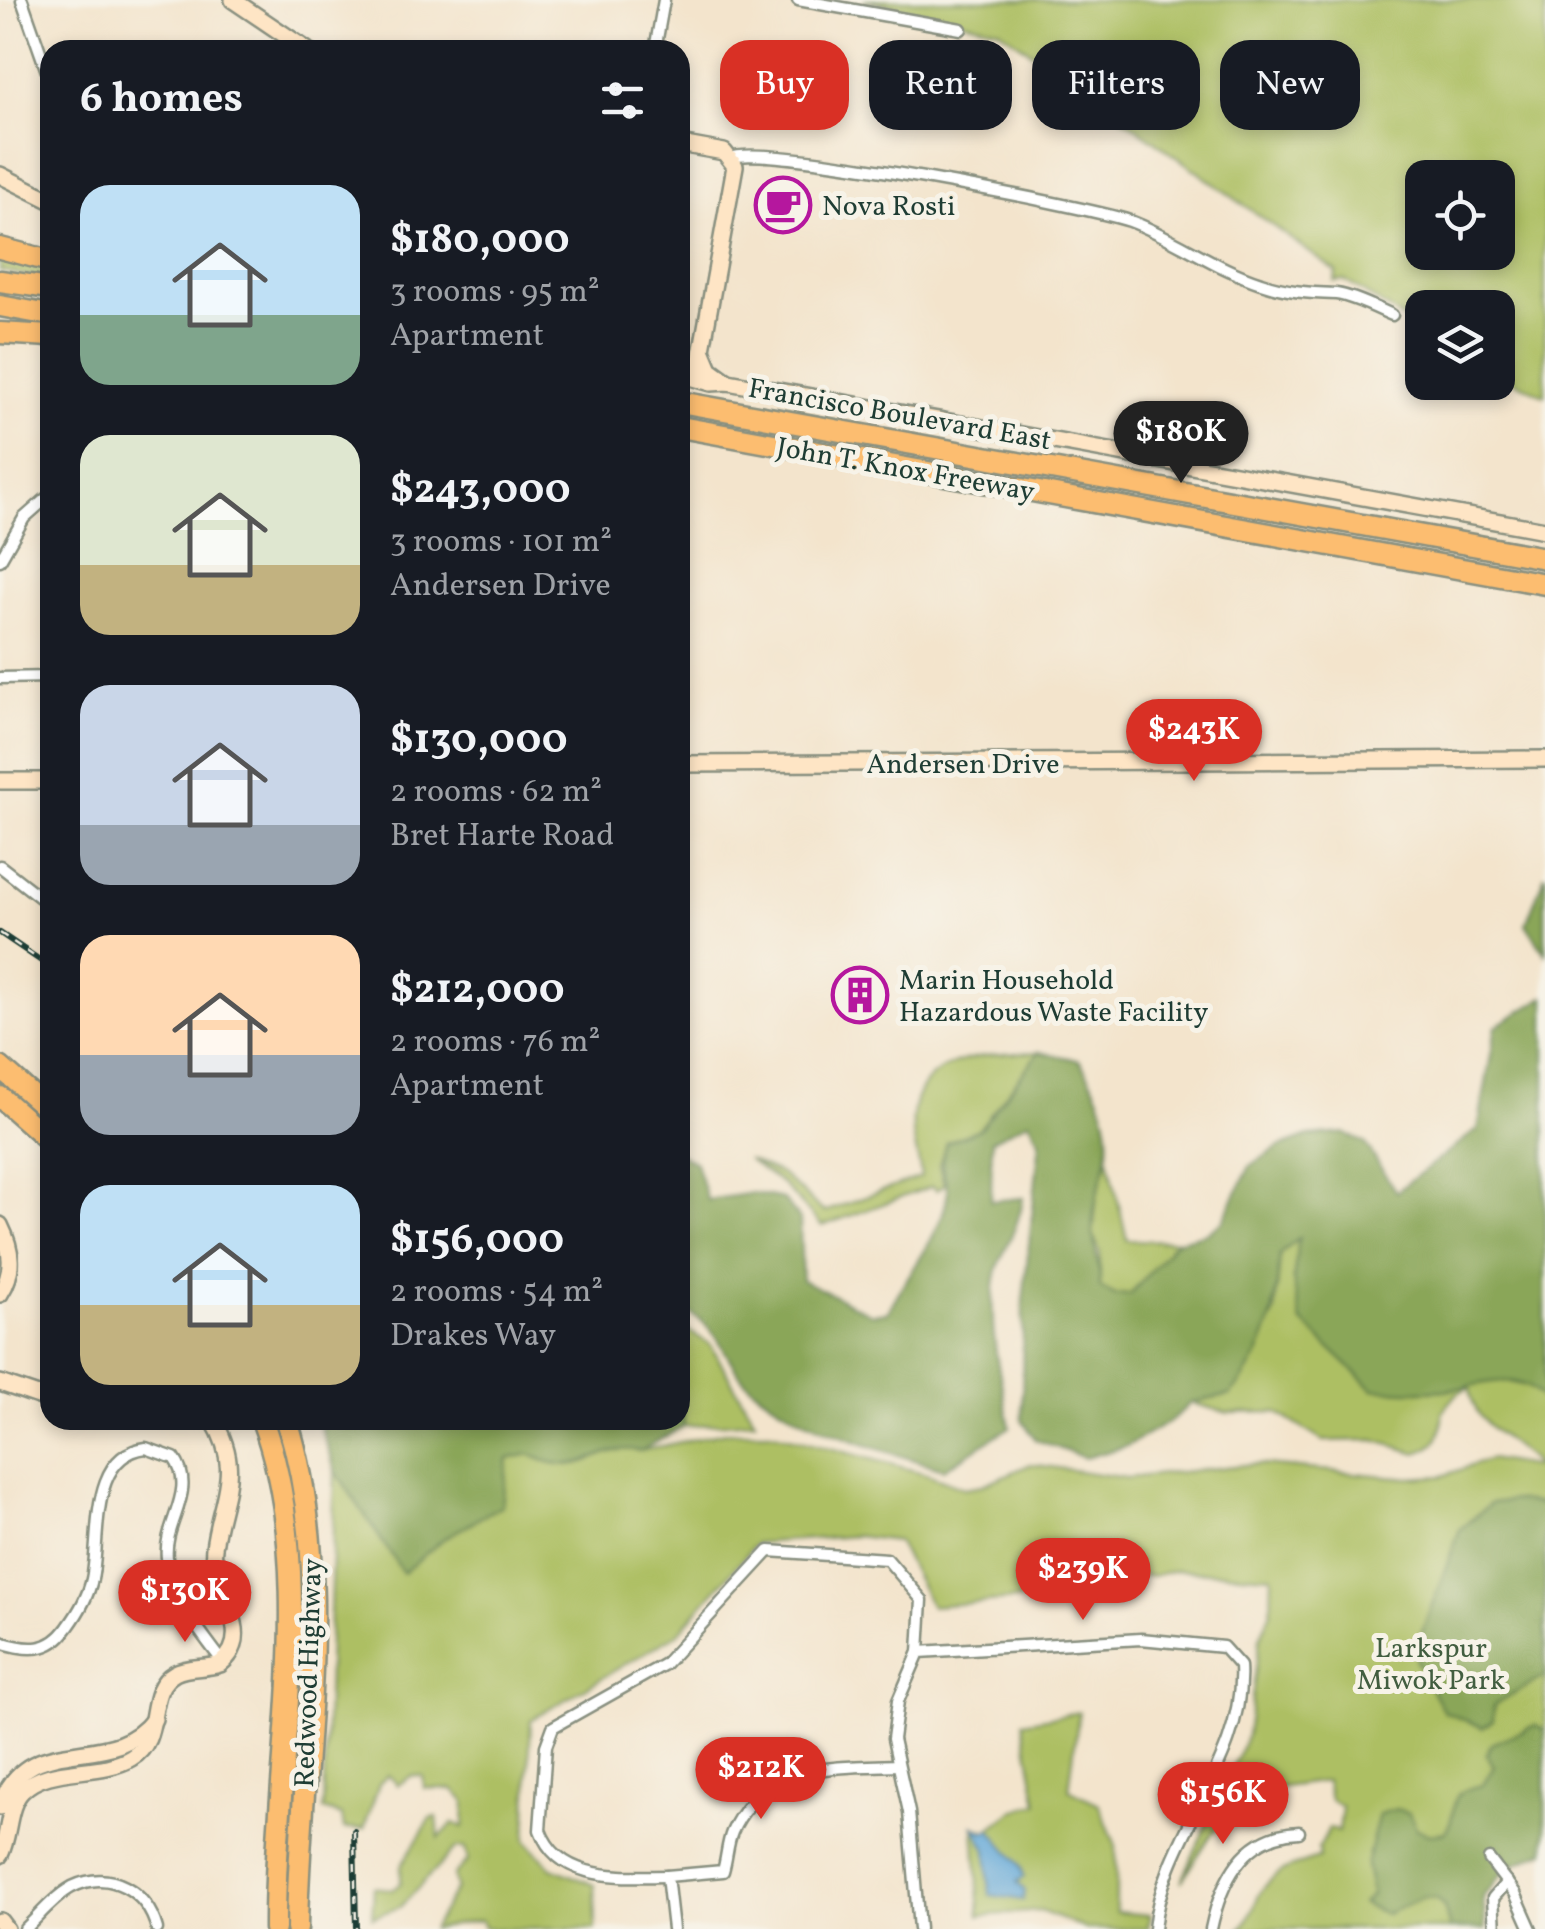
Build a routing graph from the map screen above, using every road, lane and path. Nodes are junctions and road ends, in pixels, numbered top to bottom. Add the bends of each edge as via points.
1 (22, 0) edge
2 (234, 0) edge
3 (664, 0) edge
4 (798, 0) edge
5 (961, 29) dead end
6 (292, 40) edge
7 (657, 40) edge
8 (40, 51) edge
9 (690, 146) edge
10 (732, 158) junction
11 (0, 175) edge
12 (40, 195) edge
13 (0, 248) edge
14 (40, 258) edge
15 (0, 280) edge
16 (40, 286) edge
17 (0, 306) edge
18 (40, 312) edge
19 (1392, 315) dead end
20 (0, 333) edge
21 (40, 335) edge
22 (704, 372) junction
23 (690, 373) edge
24 (690, 404) edge
25 (690, 429) edge
26 (40, 503) edge
27 (1545, 530) edge
28 (1545, 558) edge
29 (0, 560) edge
30 (1545, 584) edge
31 (40, 677) edge
32 (0, 678) edge
33 (1545, 759) edge
34 (690, 764) edge
35 (0, 781) edge
36 (40, 781) edge
37 (0, 866) edge
38 (40, 897) edge
39 (0, 1067) edge
40 (0, 1097) edge
41 (40, 1102) edge
42 (40, 1132) edge
43 (0, 1225) edge
44 (0, 1294) edge
45 (0, 1384) edge
46 (40, 1397) edge
47 (215, 1430) edge
48 (265, 1430) edge
49 (290, 1430) edge
50 (0, 1642) edge
51 (919, 1652) junction
52 (223, 1662) junction
53 (898, 1765) junction
54 (5, 1806) edge
55 (1298, 1832) dead end
56 (0, 1855) edge
57 (1489, 1859) dead end
58 (668, 1876) junction
59 (1507, 1882) junction
60 (0, 1920) edge
61 (6, 1929) edge
62 (25, 1929) edge
63 (158, 1929) edge
64 (275, 1929) edge
65 (297, 1929) edge
66 (672, 1929) edge
67 (919, 1929) edge
68 (1154, 1929) edge
69 (1210, 1929) edge
70 (1495, 1929) edge
71 (1532, 1929) edge

1 - 8 street
2 - 6 street
3 - 7 street
4 - 5 street
9 - 10 street
10 - 19 street via 750,152 1091,210 1152,230 1258,283 1342,295
10 - 22 street
11 - 12 street
13 - 14 highway
15 - 16 highway
17 - 18 highway
20 - 21 highway
22 - 23 street, Francisco Boulevard East
22 - 27 street, Francisco Boulevard East via 711,383
24 - 28 highway, John T. Knox Freeway
25 - 30 highway, John T. Knox Freeway
26 - 29 street
31 - 32 street
33 - 34 street, Andersen Drive
35 - 36 street
37 - 38 street
39 - 41 highway
40 - 42 highway
43 - 44 street via 11,1260
45 - 46 street
47 - 52 street via 229,1471 213,1549 236,1633
48 - 64 highway, Redwood Highway via 281,1488 290,1574
49 - 65 highway, Redwood Highway via 304,1485 313,1570
50 - 52 street via 33,1649 63,1634 87,1596 106,1479 119,1459 146,1448 174,1458 182,1476 166,1555 187,1612
51 - 53 street via 898,1701
51 - 58 street via 922,1600 887,1558 769,1552 666,1664 553,1727 546,1746 544,1840 594,1876
51 - 68 street via 1140,1639 1224,1647 1234,1654 1241,1678 1224,1752 1174,1848
52 - 54 street via 171,1676 154,1719 128,1743 29,1764 11,1780
53 - 58 street via 833,1765 785,1778 739,1817 723,1871
53 - 67 street via 910,1812
54 - 56 street
55 - 69 street via 1267,1838 1240,1859
57 - 59 street
58 - 66 street
59 - 70 street via 1491,1903
59 - 71 street
60 - 61 street
62 - 63 street via 67,1890 99,1880 136,1892

